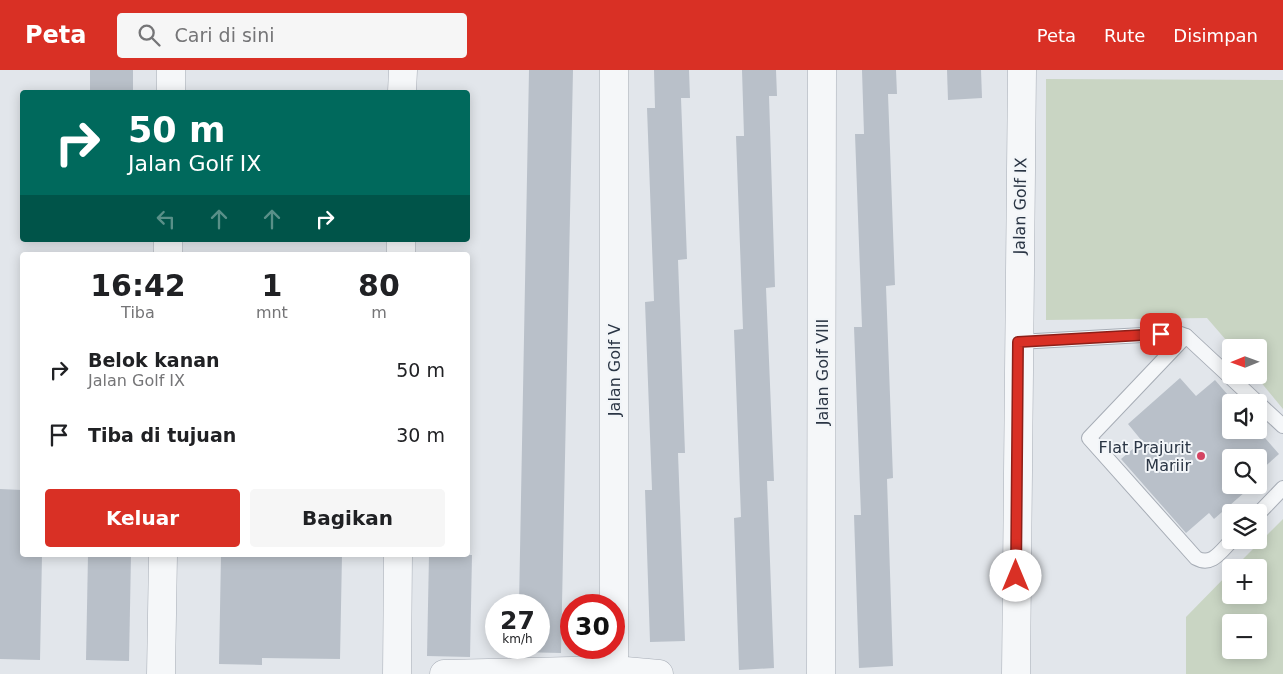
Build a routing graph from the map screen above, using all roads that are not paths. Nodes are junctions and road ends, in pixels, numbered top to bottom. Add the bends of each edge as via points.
1 (172, 70) edge
2 (403, 70) edge
3 (614, 70) edge
4 (822, 70) edge
5 (1022, 70) edge
6 (171, 90) edge
7 (402, 90) edge
8 (1186, 336) junction
9 (1018, 342) junction
10 (1248, 394) edge
11 (1267, 411) edge
12 (1283, 426) edge
13 (1283, 488) edge
14 (1267, 505) edge
15 (1223, 549) edge
16 (163, 557) edge
17 (398, 557) edge
18 (614, 670) junction
19 (161, 674) edge
20 (397, 674) edge
21 (444, 674) edge
22 (659, 674) edge
23 (821, 674) edge
24 (1016, 674) edge

1 - 6 street
2 - 7 street
3 - 18 street, Jalan Golf V
4 - 23 street, Jalan Golf VIII
5 - 9 street, Jalan Golf IX
8 - 9 lane via 1178,333
8 - 10 lane
8 - 15 lane via 1089,438 1196,558 1202,562 1211,561
9 - 24 street, Jalan Golf IX
11 - 12 lane
13 - 14 lane
16 - 19 street
17 - 20 street
18 - 21 street
18 - 22 street

